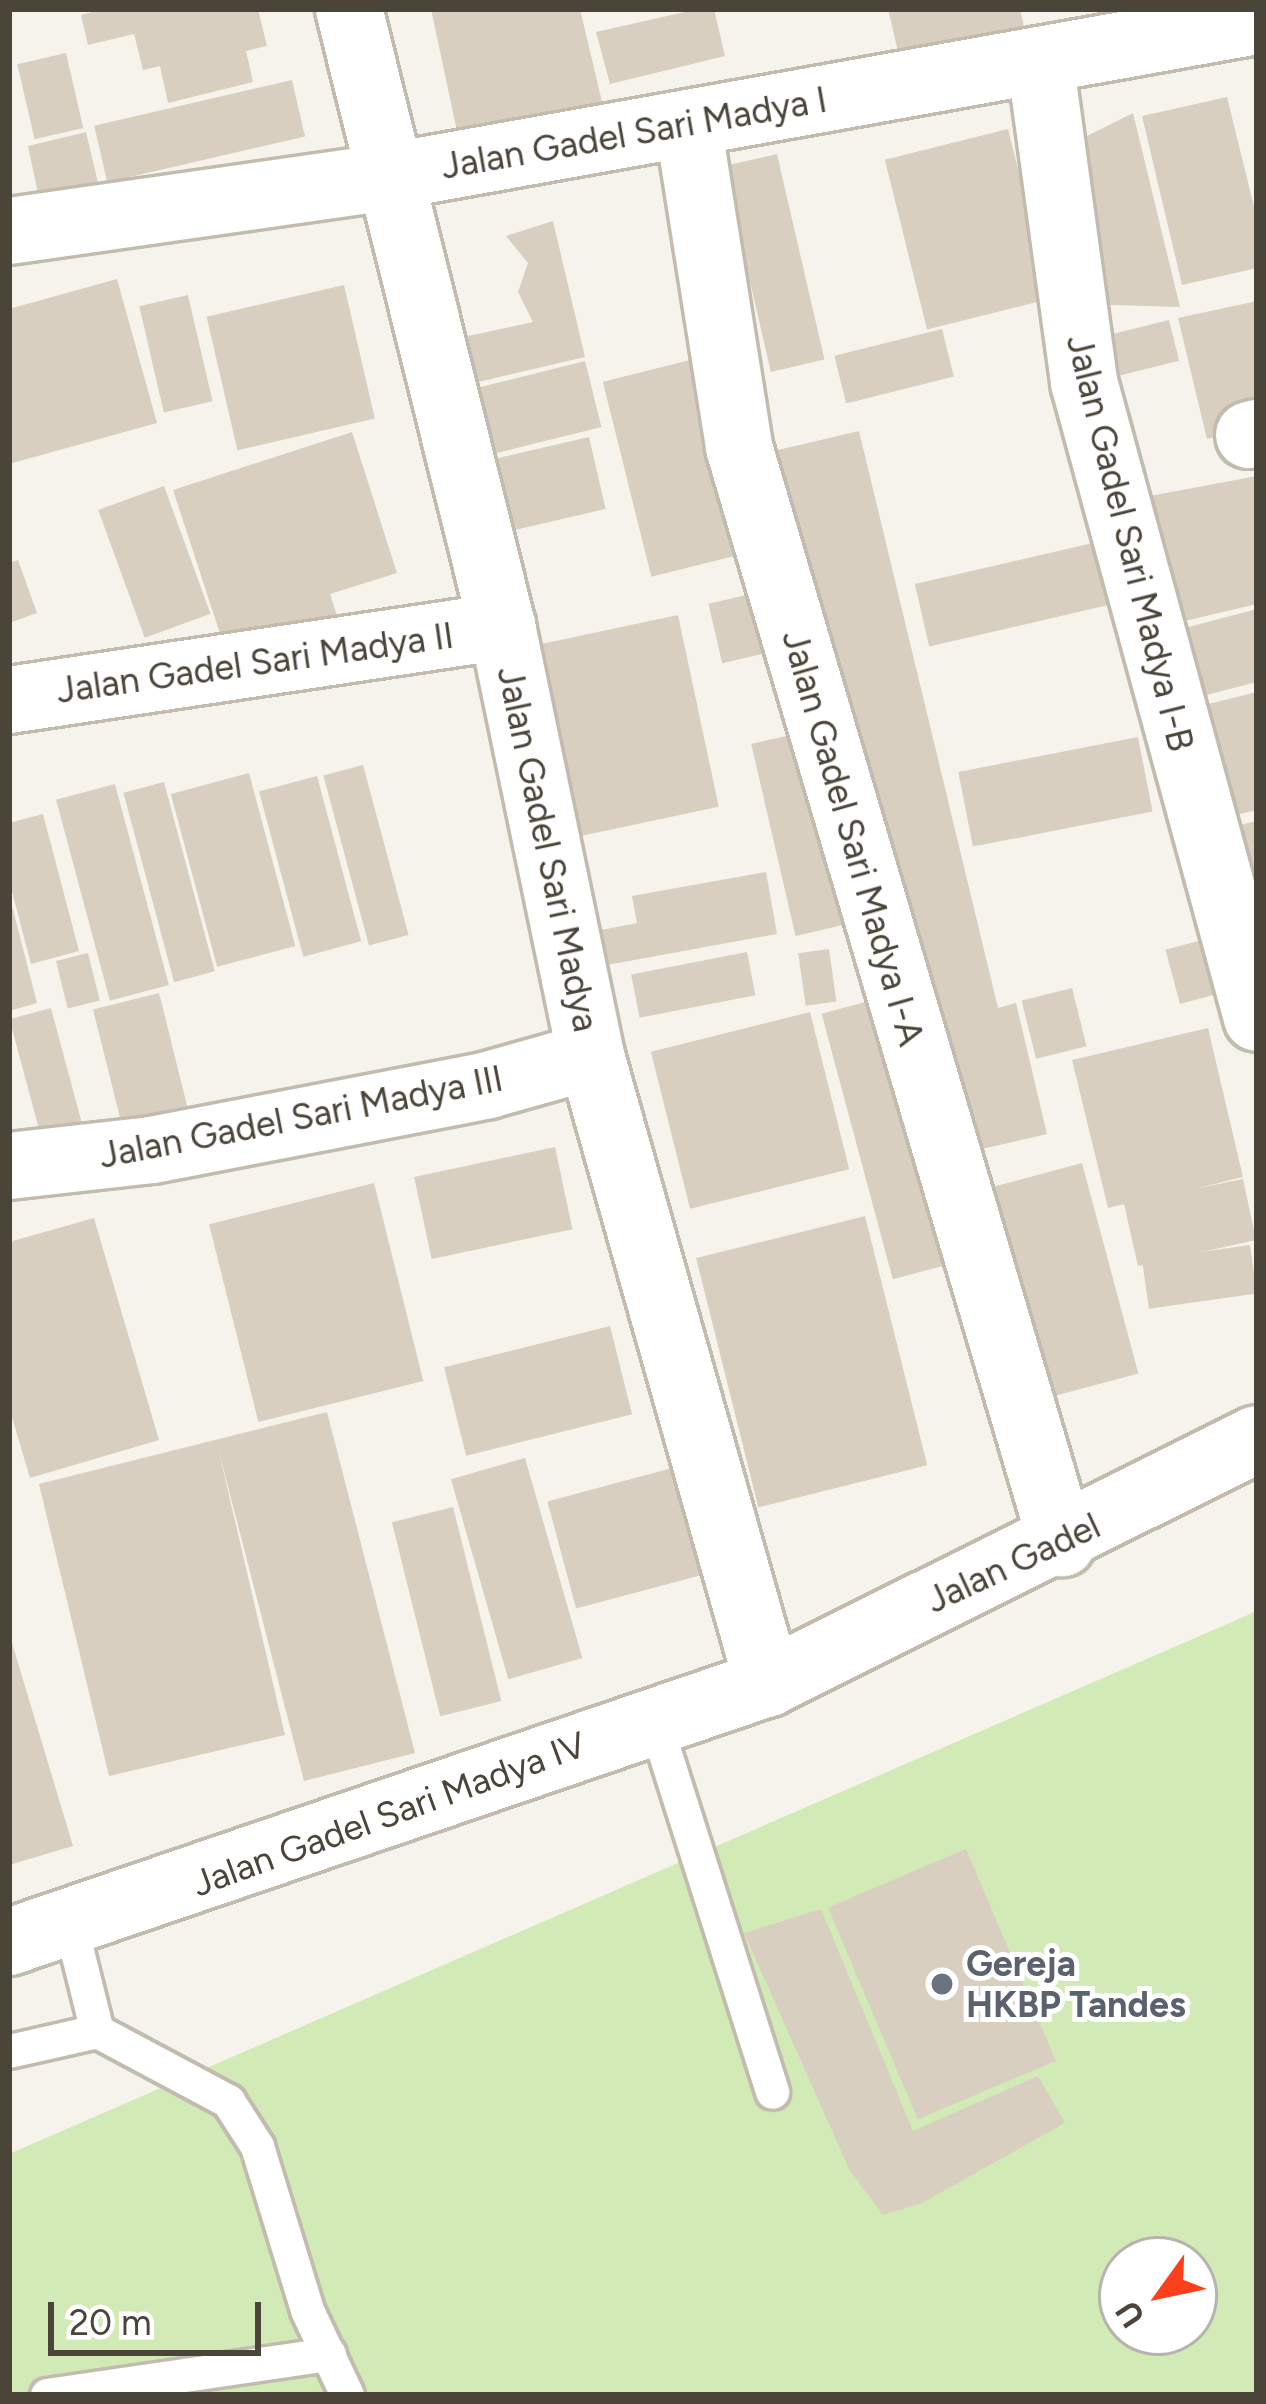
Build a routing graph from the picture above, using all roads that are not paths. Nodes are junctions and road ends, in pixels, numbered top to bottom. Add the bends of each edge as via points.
1 (349, 9) edge
2 (1257, 21) edge
3 (1040, 59) junction
4 (688, 124) junction
5 (387, 177) junction
6 (9, 231) edge
7 (502, 626) junction
8 (9, 700) edge
9 (1257, 1018) edge
10 (591, 1056) junction
11 (9, 1166) edge
12 (1257, 1439) edge
13 (1062, 1543) junction
14 (768, 1683) junction
15 (654, 1719) junction
16 (70, 1923) junction
17 (9, 1942) edge
18 (97, 2031) junction
19 (9, 2051) edge
20 (772, 2092) dead end
21 (329, 2354) junction
22 (47, 2395) edge
23 (347, 2395) edge

1 - 5 street, Jalan Gadel Sari Madya
2 - 3 street, Jalan Gadel Sari Madya I
3 - 4 street, Jalan Gadel Sari Madya I
3 - 9 street, Jalan Gadel Sari Madya I-B via 1084,382
4 - 5 street, Jalan Gadel Sari Madya I
4 - 13 street, Jalan Gadel Sari Madya I-A via 739,447
5 - 6 street, Jalan Gadel Sari Madya I
5 - 7 street, Jalan Gadel Sari Madya
7 - 8 street, Jalan Gadel Sari Madya II
7 - 10 street, Jalan Gadel Sari Madya
10 - 11 street, Jalan Gadel Sari Madya III via 488,1085 152,1150
10 - 14 street, Jalan Gadel Sari Madya
12 - 13 street, Jalan Gadel
13 - 14 street, Jalan Gadel
14 - 15 street, Jalan Gadel Sari Madya IV
15 - 16 street, Jalan Gadel Sari Madya IV
15 - 20 lane
16 - 17 street, Jalan Gadel Sari Madya IV
16 - 18 lane
18 - 19 lane
18 - 21 lane via 228,2101 257,2146 307,2310
21 - 22 lane
21 - 23 lane

